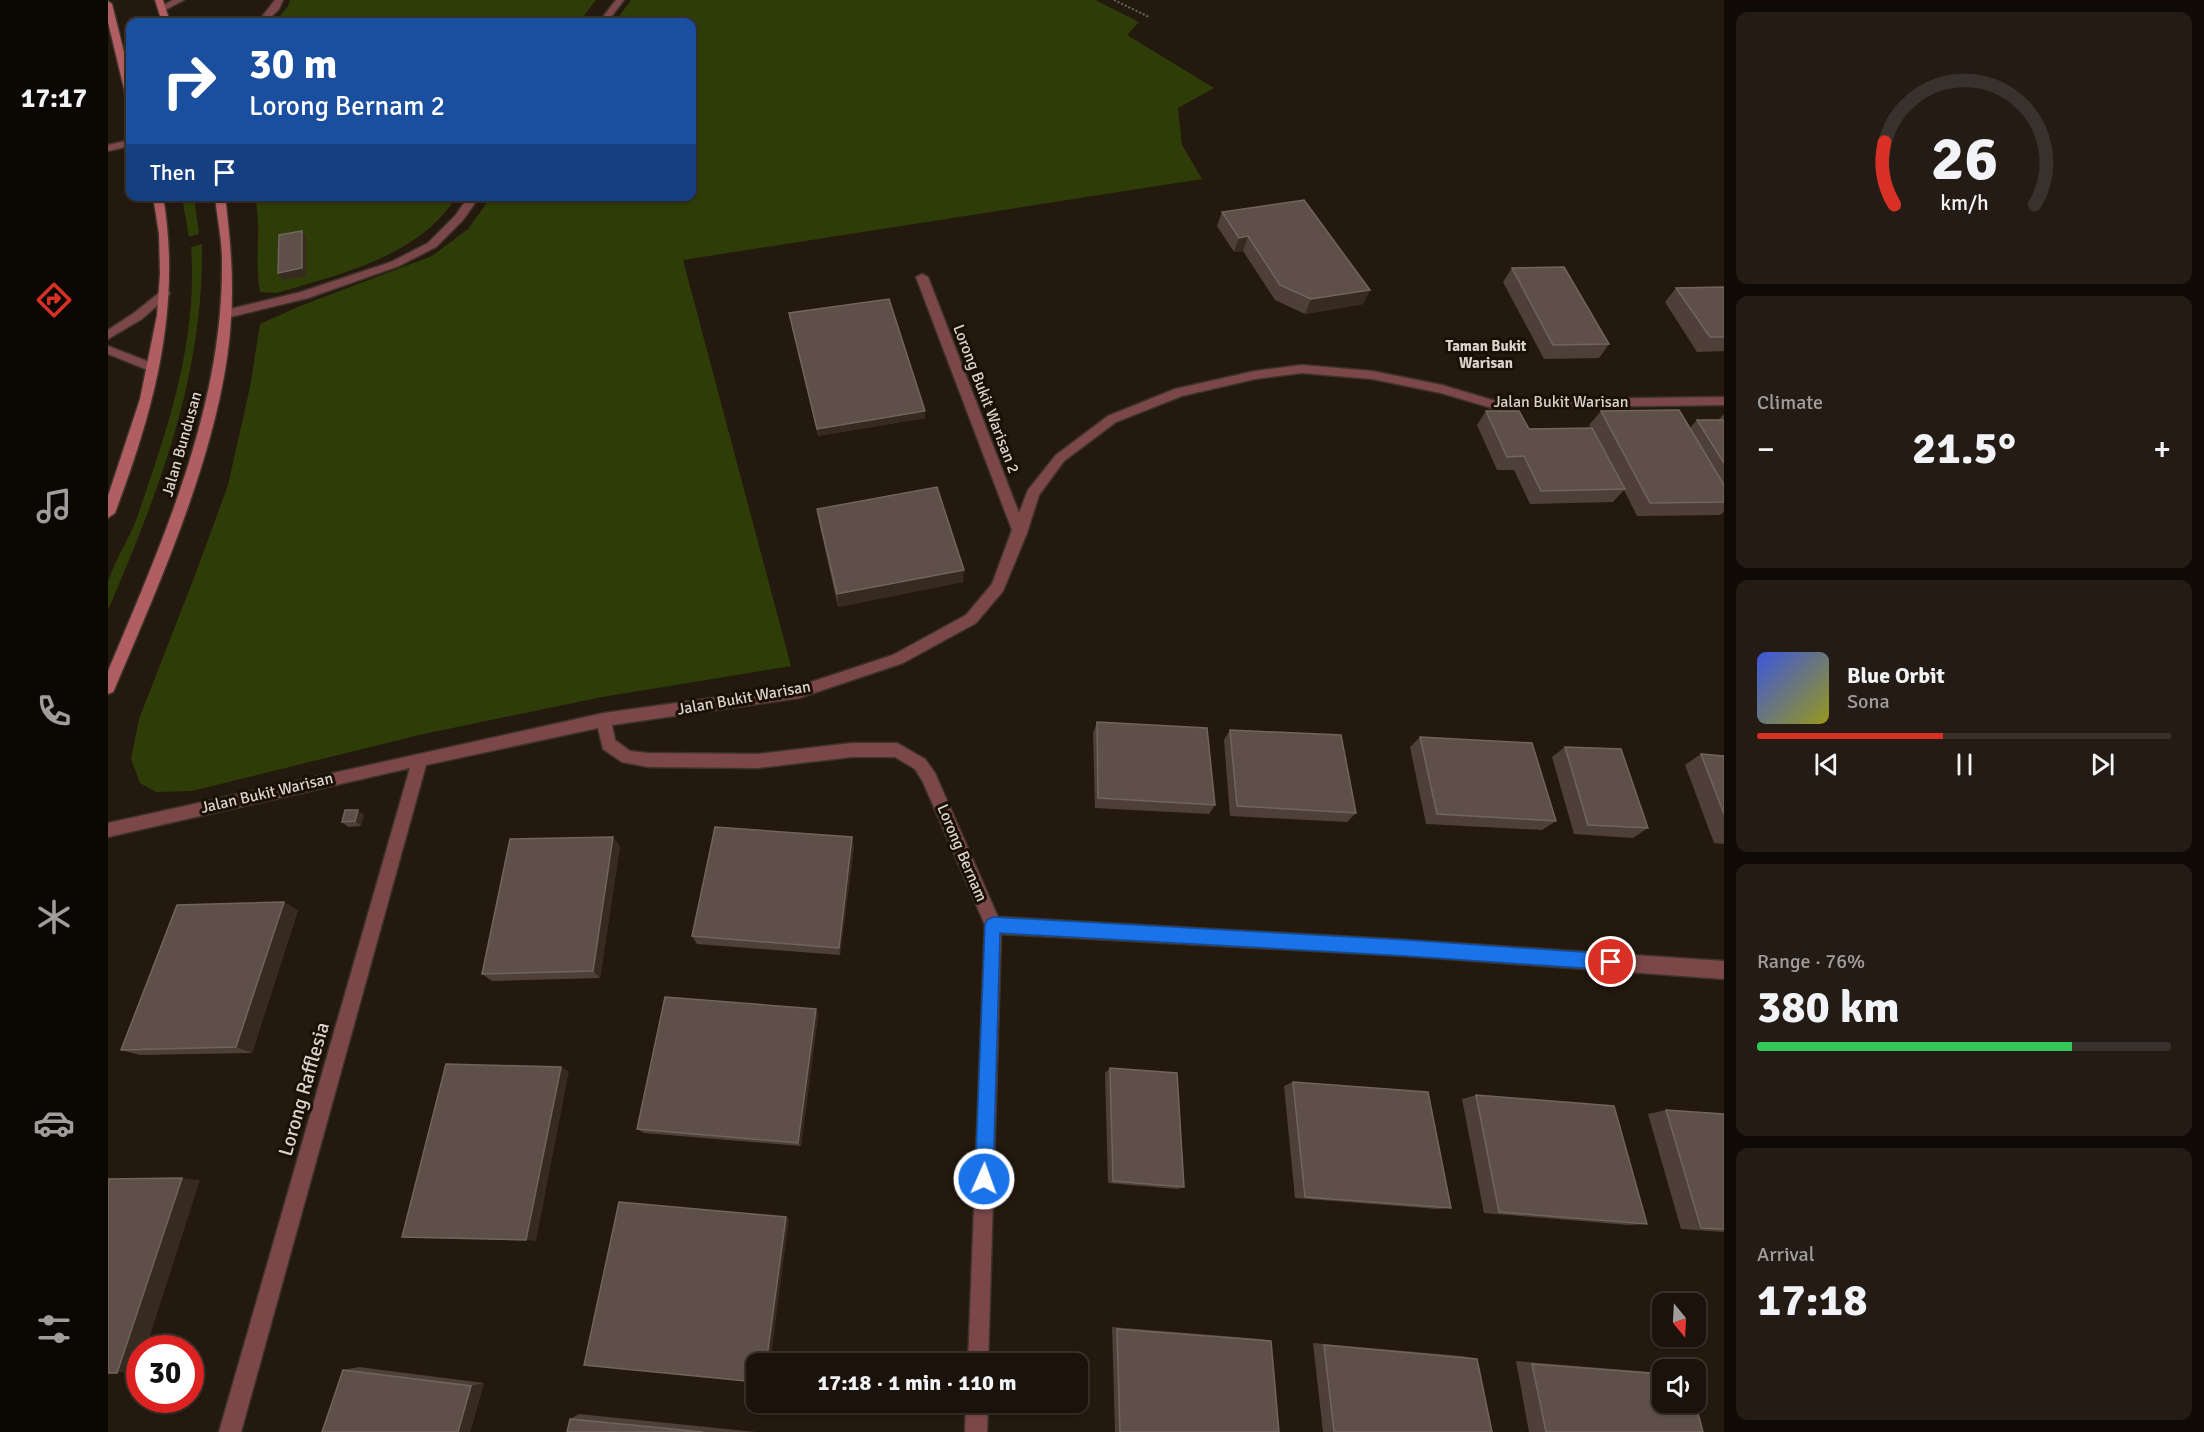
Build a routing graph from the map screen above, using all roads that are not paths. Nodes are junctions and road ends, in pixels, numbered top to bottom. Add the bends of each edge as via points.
1 (180, 0) edge
2 (279, 0) edge
3 (620, 0) edge
4 (108, 4) edge
5 (160, 4) edge
6 (266, 18) edge
7 (606, 18) edge
8 (126, 77) edge
9 (126, 144) edge
10 (108, 148) edge
11 (159, 201) edge
12 (221, 201) edge
13 (471, 201) edge
14 (922, 277) dead end
15 (164, 293) junction
16 (226, 314) junction
17 (108, 335) edge
18 (108, 350) edge
19 (153, 368) junction
20 (1724, 401) edge
21 (108, 513) edge
22 (1020, 533) junction
23 (108, 688) edge
24 (604, 720) junction
25 (420, 759) junction
26 (108, 830) edge
27 (993, 925) junction
28 (1724, 970) edge
29 (978, 1353) edge
30 (976, 1413) edge
31 (230, 1432) edge
32 (976, 1432) edge

1 - 5 street
2 - 6 street
3 - 7 street
4 - 8 main road
9 - 10 street
11 - 15 main road via 166,250
12 - 16 main road, Jalan Bundusan via 227,231
13 - 16 street via 432,245 395,264 304,295
14 - 22 street, Lorong Bukit Warisan 2
15 - 17 street
15 - 19 main road
16 - 23 main road, Jalan Bundusan via 214,398 190,478 171,537
18 - 19 street
19 - 21 main road via 141,420
20 - 22 street, Jalan Bukit Warisan via 1492,404 1372,375 1302,369 1255,375 1179,392 1112,419 1060,458 1033,494
22 - 24 street, Jalan Bukit Warisan via 998,587 971,619 898,659 799,692
24 - 25 street, Jalan Bukit Warisan
24 - 27 street, Lorong Bernam via 608,744 627,757 648,760 758,761 852,750 897,750 920,764 929,778
25 - 26 street, Jalan Bukit Warisan
25 - 31 street, Lorong Rafflesia
27 - 28 street
27 - 29 street, Lorong Bernam
30 - 32 street

